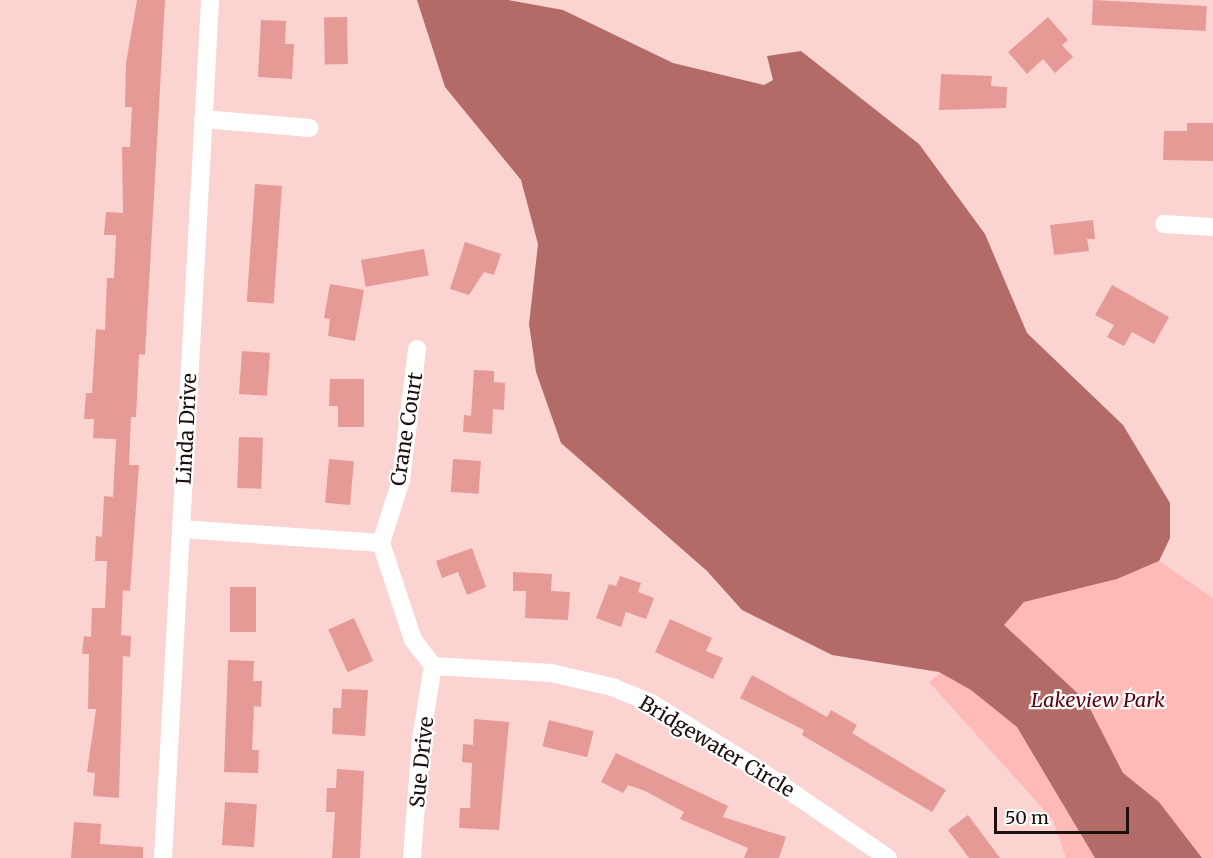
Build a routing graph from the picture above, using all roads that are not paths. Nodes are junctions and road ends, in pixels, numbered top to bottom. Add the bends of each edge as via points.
1 (210, 0) edge
2 (203, 119) junction
3 (310, 128) dead end
4 (1164, 224) dead end
5 (1213, 227) edge
6 (417, 349) dead end
7 (181, 529) junction
8 (381, 543) junction
9 (433, 666) junction
10 (163, 858) edge
11 (412, 858) edge
12 (888, 858) edge

1 - 2 street, Linda Drive
2 - 3 street
2 - 7 street, Linda Drive
4 - 5 street
6 - 8 street, Crane Court via 401,480
7 - 8 street
7 - 10 street, Linda Drive
8 - 9 street via 413,640
9 - 11 street, Sue Drive via 421,739
9 - 12 street, Bridgewater Circle via 551,673 622,691 759,770

